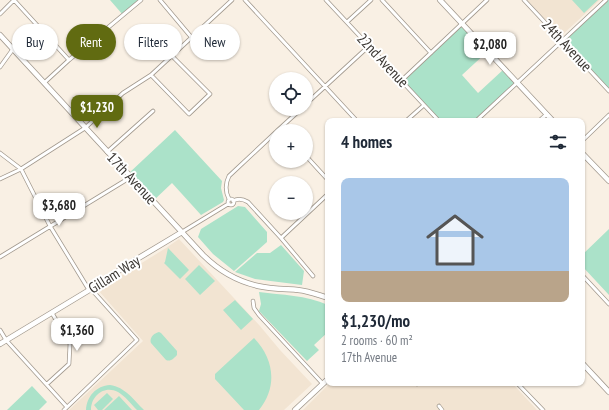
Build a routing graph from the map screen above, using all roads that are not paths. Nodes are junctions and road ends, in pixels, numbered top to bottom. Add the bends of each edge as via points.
1 (14, 0) edge
2 (141, 0) edge
3 (160, 0) edge
4 (232, 0) edge
5 (245, 0) edge
6 (326, 0) edge
7 (371, 0) edge
8 (382, 0) edge
9 (440, 0) edge
10 (487, 0) edge
11 (524, 0) edge
12 (606, 0) edge
13 (0, 14) edge
14 (347, 22) junction
15 (112, 24) edge
16 (207, 24) edge
17 (462, 24) junction
18 (0, 36) edge
19 (190, 36) edge
20 (190, 40) edge
21 (562, 41) junction
22 (369, 46) junction
23 (182, 47) edge
24 (12, 48) edge
25 (12, 50) edge
26 (431, 53) junction
27 (66, 57) edge
28 (23, 60) edge
29 (69, 60) edge
30 (168, 60) edge
31 (176, 60) edge
32 (0, 67) edge
33 (151, 75) junction
34 (401, 81) junction
35 (517, 82) junction
36 (43, 83) junction
37 (325, 87) junction
38 (609, 91) edge
39 (313, 98) edge
40 (424, 105) junction
41 (153, 111) dead end
42 (547, 114) junction
43 (294, 116) edge
44 (609, 116) edge
45 (354, 118) edge
46 (409, 118) edge
47 (436, 118) edge
48 (479, 118) edge
49 (542, 118) edge
50 (550, 118) edge
51 (286, 124) edge
52 (85, 128) junction
53 (585, 138) edge
54 (269, 140) edge
55 (107, 152) junction
56 (0, 153) edge
57 (585, 156) edge
58 (313, 164) edge
59 (21, 169) junction
60 (131, 177) junction
61 (325, 177) edge
62 (0, 179) edge
63 (609, 182) edge
64 (325, 197) edge
65 (229, 200) junction
66 (233, 201) junction
67 (228, 204) junction
68 (50, 226) junction
69 (182, 232) junction
70 (281, 238) junction
71 (0, 257) edge
72 (313, 276) dead end
73 (585, 278) edge
74 (90, 290) junction
75 (325, 297) edge
76 (253, 301) dead end
77 (609, 304) edge
78 (52, 313) junction
79 (0, 330) edge
80 (6, 340) junction
81 (0, 344) edge
82 (585, 366) edge
83 (47, 384) junction
84 (323, 384) joint
85 (520, 386) edge
86 (609, 392) edge
87 (439, 406) dead end
88 (67, 407) junction
89 (64, 410) edge
90 (295, 410) edge
91 (442, 410) edge
92 (543, 410) edge

1 - 13 street
1 - 27 street
2 - 15 street
3 - 19 street
4 - 16 street
5 - 37 street
6 - 14 street, 22nd Avenue
7 - 14 street
8 - 26 street
9 - 17 street
10 - 17 street
11 - 21 street, 24th Avenue
12 - 21 street
14 - 22 street, 22nd Avenue
17 - 26 street
17 - 35 street
18 - 24 street, 17th Avenue
20 - 23 street
21 - 35 street
21 - 38 street, 24th Avenue
22 - 34 street, 22nd Avenue
22 - 37 street
25 - 32 street
26 - 34 street
28 - 36 street, 17th Avenue
29 - 36 street
30 - 33 street
31 - 33 street via 210,94 189,114
33 - 52 street via 123,92
34 - 40 street, 22nd Avenue
35 - 42 street
35 - 48 street
36 - 52 street, 17th Avenue
37 - 39 street
37 - 45 street
40 - 46 street
40 - 47 street, 22nd Avenue
41 - 55 street
42 - 49 street
42 - 50 street
43 - 51 street
44 - 53 street
52 - 55 street, 17th Avenue
52 - 59 street
54 - 65 street via 229,176 226,193
55 - 60 street, 17th Avenue
56 - 59 street
57 - 63 street
58 - 61 street
59 - 62 street
59 - 68 street
60 - 68 street
60 - 69 street, 17th Avenue
64 - 70 street
65 - 66 street
65 - 67 street
66 - 67 street via 232,204
66 - 70 street via 246,201
67 - 69 street, Gillam Way
68 - 71 street
68 - 74 street
69 - 74 street, Gillam Way
69 - 75 street, 17th Avenue via 210,263 232,278 259,286 300,290
70 - 72 street
73 - 77 street
74 - 78 street, Gillam Way
74 - 88 street via 137,340
76 - 84 street via 259,315
78 - 80 street, Gillam Way
78 - 83 street via 70,344 69,364
79 - 80 street
80 - 81 street, Gillam Way
80 - 83 street
82 - 86 street
83 - 88 street
84 - 90 street
85 - 92 street
87 - 91 street
88 - 89 street

